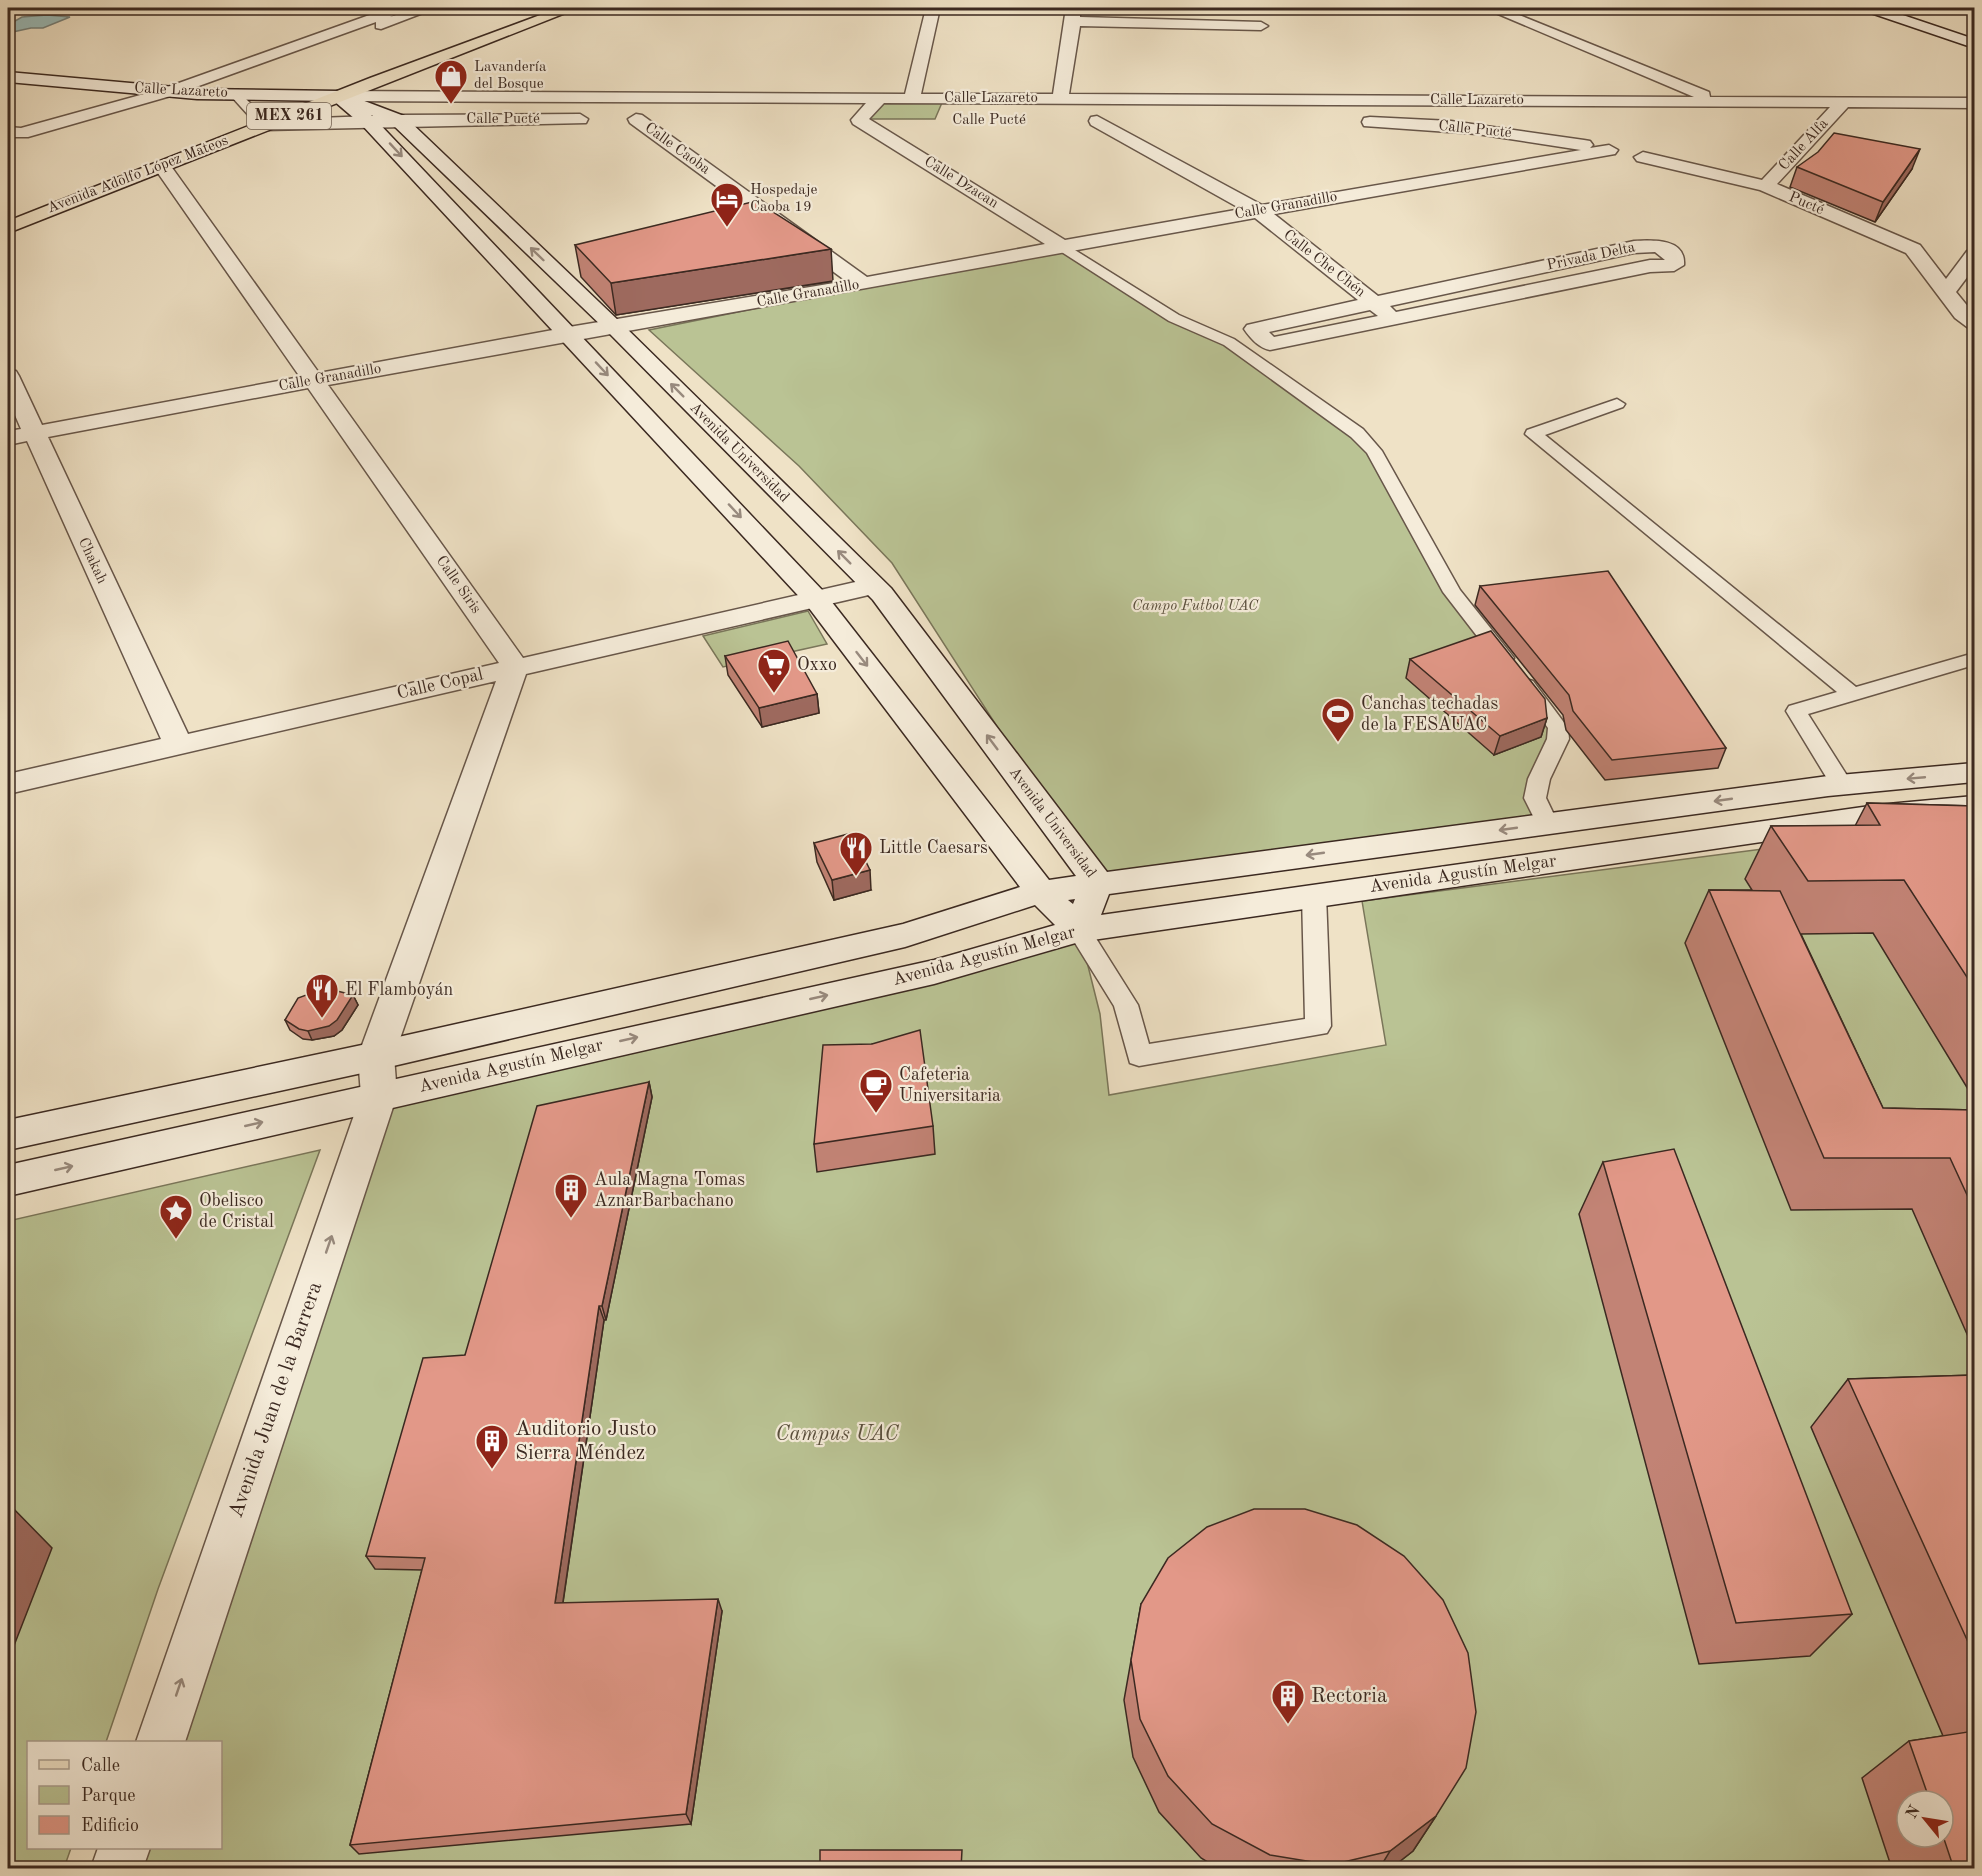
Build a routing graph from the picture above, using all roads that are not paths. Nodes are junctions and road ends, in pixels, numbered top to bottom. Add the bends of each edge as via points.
1 (401, 8) edge
2 (429, 8) edge
3 (540, 8) edge
4 (571, 8) edge
5 (933, 8) edge
6 (1491, 8) edge
7 (1870, 8) edge
8 (1073, 14) edge
9 (1261, 26) dead end
10 (1974, 44) edge
11 (8, 77) edge
12 (168, 92) junction
13 (197, 94) junction
14 (236, 94) junction
15 (307, 94) junction
16 (338, 96) junction
17 (881, 97) junction
18 (912, 97) junction
19 (1060, 98) junction
20 (1719, 102) junction
21 (1843, 103) junction
22 (1974, 103) edge
23 (600, 119) dead end
24 (659, 119) dead end
25 (260, 120) junction
26 (398, 120) junction
27 (853, 120) junction
28 (892, 120) dead end
29 (368, 121) junction
30 (1132, 121) dead end
31 (1357, 122) dead end
32 (8, 132) edge
33 (1609, 150) joint
34 (1643, 158) dead end
35 (162, 166) junction
36 (83, 179) dead end
37 (1766, 186) junction
38 (1258, 211) junction
39 (8, 226) edge
40 (1062, 246) junction
41 (1974, 255) edge
42 (1535, 268) junction
43 (1501, 276) junction
44 (1572, 282) junction
45 (863, 284) junction
46 (1529, 291) junction
47 (1946, 292) junction
48 (1374, 303) junction
49 (1394, 318) junction
50 (1974, 323) edge
51 (614, 327) junction
52 (569, 333) junction
53 (8, 376) edge
54 (315, 380) junction
55 (1617, 404) dead end
56 (32, 433) junction
57 (8, 438) edge
58 (873, 586) junction
59 (815, 598) junction
60 (1974, 659) edge
61 (515, 666) junction
62 (1852, 694) junction
63 (178, 744) junction
64 (1974, 772) edge
65 (8, 784) edge
66 (1842, 785) junction
67 (1974, 806) edge
68 (1547, 823) junction
69 (1097, 882) junction
70 (1041, 892) junction
71 (1314, 895) junction
72 (1079, 930) junction
73 (377, 1075) junction
74 (8, 1135) edge
75 (8, 1181) edge
76 (161, 1741) edge
77 (124, 1849) edge
78 (117, 1869) edge

1 - 12 street
2 - 13 street
3 - 15 main road, Avenida Adolfo López Mateos / MEX 261
4 - 16 main road, Avenida Adolfo López Mateos / MEX 261
5 - 18 street
6 - 20 street
7 - 10 street
8 - 9 street
8 - 19 street
11 - 12 street, Calle Lazareto
12 - 13 street, Calle Lazareto
12 - 32 street via 22,133
13 - 14 street, Calle Lazareto
14 - 15 street, Calle Lazareto
14 - 25 lane
15 - 16 street, Calle Lazareto
15 - 25 main road, Avenida Adolfo López Mateos / MEX 261
16 - 17 street, Calle Lazareto
16 - 25 main road, Avenida Adolfo López Mateos / MEX 261
16 - 26 street, Avenida Universidad
16 - 29 street
17 - 18 street, Calle Lazareto
17 - 27 street
18 - 19 street, Calle Lazareto via 944,105
19 - 20 street, Calle Lazareto
20 - 21 street, Calle Lazareto
21 - 22 street, Calle Lazareto
21 - 37 street, Calle Alfa
23 - 26 street, Calle Pucté
24 - 45 street, Calle Caoba via 630,119
25 - 29 street, Calle Pucté
25 - 35 main road, Avenida Adolfo López Mateos / MEX 261
25 - 36 main road, Avenida Adolfo López Mateos / MEX 261
26 - 29 street, Calle Pucté
51 -> 26 street, Avenida Universidad
27 - 28 street
27 - 40 street, Calle Dzacan
29 -> 52 street
30 - 38 street, Calle Che Chén via 1091,121
31 - 33 street, Calle Pucté via 1500,131
33 - 38 street, Calle Granadillo
34 - 37 street, Pucté
35 - 39 main road, Avenida Adolfo López Mateos / MEX 261
35 - 54 street, Calle Siris
37 - 47 street, Pucté via 1913,249
38 - 40 street, Calle Granadillo
38 - 48 street, Calle Che Chén
40 - 45 street, Calle Granadillo
40 - 68 lane via 1174,318 1229,342 1357,433 1374,451 1452,592 1558,728 1558,739 1539,779 1535,798
41 - 47 street
42 - 43 street, Privada Delta
42 - 44 street
42 - 44 street, Privada Delta via 1634,247 1659,246 1675,255 1674,265
43 - 46 street
43 - 48 street, Privada Delta
44 - 46 street, Privada Delta
45 - 51 street, Calle Granadillo
46 - 49 street, Privada Delta
47 - 50 street, Pucté
48 - 49 street, Calle Che Chén
48 - 49 street, Privada Delta via 1254,329 1270,344
51 - 52 street, Calle Granadillo
58 -> 51 street, Avenida Universidad
52 - 54 street, Calle Granadillo
52 -> 59 street
53 - 56 street, Chakah
54 - 56 street, Calle Granadillo
54 - 61 street, Calle Siris
55 - 62 lane via 1533,434
56 - 57 street, Calle Granadillo
56 - 63 street, Chakah
58 - 59 street, Calle Copal
69 -> 58 street, Avenida Universidad
59 - 61 street, Calle Copal
59 -> 70 street
60 - 62 lane
61 - 63 street, Calle Copal
61 - 73 street
62 - 66 lane via 1796,711
63 - 65 street, Calle Copal
64 -> 66 street, Avenida Agustín Melgar
66 -> 68 street, Avenida Agustín Melgar
67 - 71 street, Avenida Agustín Melgar via 1877,815
68 -> 69 street, Avenida Agustín Melgar
69 - 70 street, Avenida Agustín Melgar
69 - 72 street, Avenida Universidad
70 - 72 street
70 - 73 street, Avenida Agustín Melgar via 905,935
71 - 72 street, Avenida Agustín Melgar
71 - 72 lane via 1318,1026 1139,1056 1126,1005
73 -> 72 street, Avenida Agustín Melgar via 934,972
73 - 74 street, Avenida Agustín Melgar
75 -> 73 street, Avenida Agustín Melgar
76 -> 73 street, Avenida Juan de la Barrera
77 - 78 street

